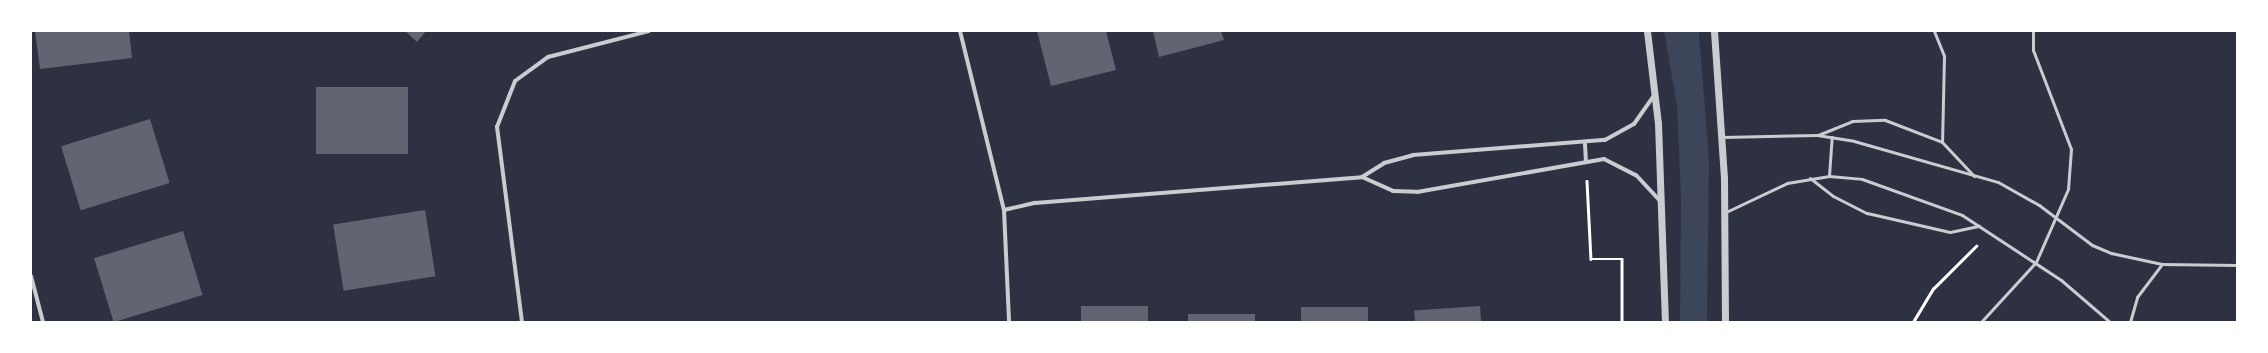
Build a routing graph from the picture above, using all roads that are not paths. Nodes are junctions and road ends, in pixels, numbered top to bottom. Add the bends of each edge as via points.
1 (649, 31) edge
2 (960, 31) edge
3 (1647, 31) edge
4 (1714, 31) edge
5 (1934, 31) edge
6 (2033, 31) edge
7 (1654, 94) junction
8 (1817, 136) junction
9 (1722, 137) junction
10 (1832, 137) junction
11 (1942, 142) junction
12 (1584, 144) junction
13 (1586, 162) junction
14 (1829, 176) junction
15 (1974, 176) junction
16 (1362, 177) junction
17 (1810, 178) junction
18 (1662, 204) junction
19 (1004, 210) junction
20 (1724, 213) junction
21 (2057, 218) junction
22 (1979, 226) junction
23 (2036, 262) junction
24 (2162, 264) junction
25 (2237, 265) edge
26 (31, 276) edge
27 (43, 322) edge
28 (522, 322) edge
29 (1009, 322) edge
30 (1665, 322) edge
31 (1725, 322) edge
32 (1981, 322) edge
33 (2110, 322) edge
34 (2130, 322) edge

1 - 28 street via 548,57 515,81 497,127
2 - 19 street
3 - 7 street
4 - 9 street
5 - 11 lane via 1944,56
6 - 21 lane via 2034,50 2071,149 2068,189
7 - 12 street via 1634,124 1606,140
7 - 18 street
8 - 9 lane
8 - 10 lane
8 - 11 lane via 1868,119 1885,120
9 - 20 street
10 - 14 lane
10 - 15 lane
11 - 15 lane
12 - 13 street
12 - 16 street via 1407,156 1384,163
13 - 16 street via 1417,192 1393,191
13 - 18 street via 1604,159 1620,164 1636,175
14 - 17 lane
14 - 22 lane via 1862,179 1928,200
15 - 21 lane via 1998,182 2020,193
16 - 19 street via 1034,203
17 - 20 lane via 1762,193
17 - 22 lane via 1833,196 1867,213 1950,232
18 - 30 street
19 - 29 street
20 - 31 street
21 - 23 lane
21 - 24 lane via 2092,245
22 - 23 lane
23 - 32 lane
23 - 33 lane
24 - 25 lane
24 - 34 lane via 2137,298
26 - 27 street

